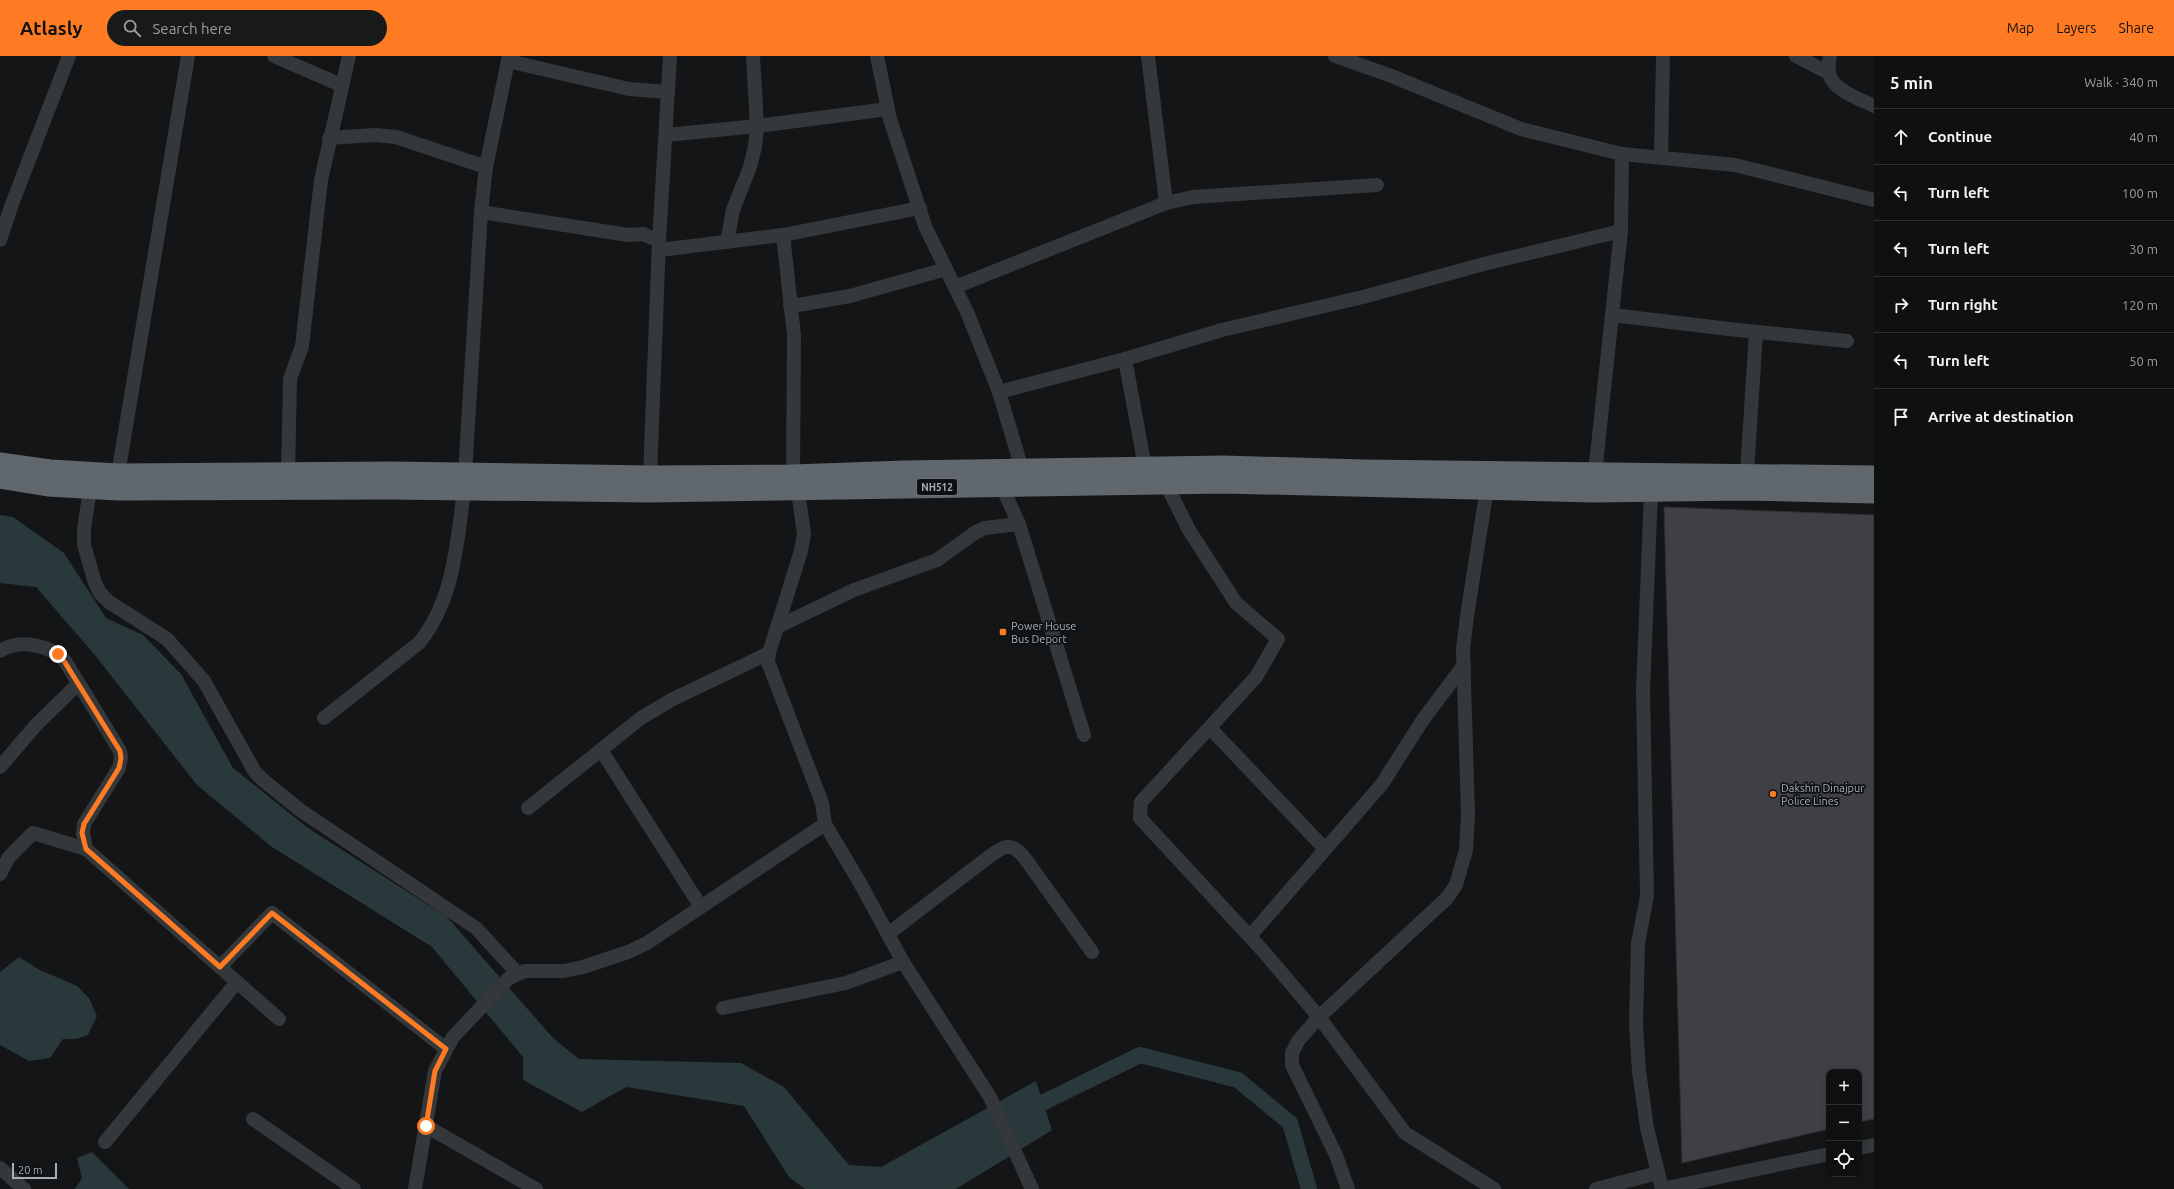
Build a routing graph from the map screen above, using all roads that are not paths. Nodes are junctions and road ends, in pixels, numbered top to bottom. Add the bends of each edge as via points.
1 (69, 56) edge
2 (188, 56) edge
3 (274, 56) edge
4 (349, 56) edge
5 (670, 56) edge
6 (753, 56) edge
7 (877, 56) edge
8 (1148, 56) edge
9 (1335, 56) edge
10 (1663, 56) edge
11 (1796, 56) edge
12 (1830, 56) edge
13 (509, 58) edge
14 (1829, 73) junction
15 (341, 85) junction
16 (668, 92) junction
17 (1874, 106) edge
18 (888, 109) junction
19 (757, 126) junction
20 (666, 135) junction
21 (330, 138) junction
22 (1622, 154) junction
23 (1661, 156) junction
24 (486, 167) junction
25 (1377, 185) dead end
26 (1874, 200) edge
27 (1166, 203) junction
28 (920, 208) junction
29 (481, 212) junction
30 (1621, 231) junction
31 (783, 235) junction
32 (0, 240) edge
33 (727, 242) junction
34 (659, 246) junction
35 (946, 268) junction
36 (955, 288) junction
37 (790, 305) junction
38 (1612, 315) junction
39 (1756, 332) junction
40 (1847, 341) dead end
41 (1125, 359) junction
42 (999, 392) junction
43 (0, 463) edge
44 (1145, 467) junction
45 (1022, 469) junction
46 (288, 473) junction
47 (1595, 473) junction
48 (1747, 473) junction
49 (118, 474) junction
50 (1167, 475) junction
51 (650, 476) junction
52 (1874, 476) edge
53 (0, 478) edge
54 (464, 482) junction
55 (796, 483) junction
56 (1002, 486) junction
57 (1487, 488) junction
58 (90, 490) junction
59 (1651, 492) junction
60 (1874, 493) edge
61 (1019, 524) junction
62 (777, 627) junction
63 (0, 651) edge
64 (769, 653) junction
65 (1464, 665) junction
66 (78, 684) junction
67 (324, 718) dead end
68 (1210, 728) junction
69 (1084, 734) dead end
70 (601, 750) junction
71 (0, 768) edge
72 (528, 808) dead end
73 (825, 824) junction
74 (86, 849) junction
75 (1325, 849) junction
76 (0, 874) edge
77 (701, 907) junction
78 (888, 934) junction
79 (1250, 936) junction
80 (1092, 952) dead end
81 (903, 962) junction
82 (220, 967) junction
83 (513, 977) junction
84 (237, 982) junction
85 (723, 1008) dead end
86 (1319, 1017) junction
87 (279, 1019) dead end
88 (446, 1049) junction
89 (252, 1119) dead end
90 (426, 1126) junction
91 (105, 1142) dead end
92 (1874, 1145) edge
93 (1862, 1147) edge
94 (1826, 1155) edge
95 (0, 1168) edge
96 (1658, 1173) junction
97 (1032, 1188) edge
98 (24, 1189) edge
99 (354, 1189) edge
100 (415, 1189) edge
101 (536, 1189) edge
102 (1348, 1189) edge
103 (1494, 1189) edge
104 (1596, 1189) edge
105 (1662, 1189) edge

1 - 32 street
2 - 49 street
3 - 15 street
4 - 15 street
5 - 16 street
6 - 19 street
7 - 18 street
8 - 27 street
9 - 22 street via 1389,75 1521,129
10 - 23 street
11 - 14 street
12 - 14 street
13 - 16 street via 630,89
13 - 24 street
14 - 17 street via 1838,87
15 - 21 street
16 - 20 street
18 - 19 street
18 - 28 street
19 - 20 street
19 - 33 street via 750,167 733,210
20 - 34 street
21 - 24 street via 375,135 396,137
21 - 46 street via 321,180 302,346 290,379
22 - 23 street
22 - 30 street
23 - 26 street via 1734,166
24 - 29 street
25 - 27 street via 1193,198
27 - 36 street
28 - 31 street
28 - 35 street via 925,226
29 - 34 street via 628,235 643,234
29 - 54 street
30 - 38 street
30 - 41 street via 1222,330
31 - 33 street
31 - 37 street
33 - 34 street
34 - 51 street
35 - 36 street
35 - 37 street via 850,296 798,306
36 - 42 street
37 - 55 street via 794,335
38 - 39 street
38 - 47 street
39 - 40 street
39 - 48 street
41 - 42 street
41 - 44 street
42 - 45 street
43 - 49 highway, NH512 via 50,470
44 - 45 highway, NH512
44 - 50 highway, NH512
45 - 55 highway, NH512
46 - 49 highway, NH512
46 - 54 highway, NH512
47 - 48 highway, NH512
47 - 50 highway, NH512 via 1224,466
48 - 52 highway, NH512
50 - 56 highway, NH512
50 - 57 highway, NH512
50 - 68 street via 1189,530 1236,603 1278,639 1256,677
51 - 54 highway, NH512
51 - 55 highway, NH512
53 - 58 highway, NH512
54 - 55 highway, NH512 via 650,492
54 - 58 highway, NH512
54 - 67 street via 455,559 449,586 430,629 420,643
55 - 56 highway, NH512
55 - 62 street via 804,534
56 - 61 street
57 - 59 highway, NH512
57 - 65 street via 1467,616
58 - 83 street via 84,545 100,593 109,602 167,639 204,681 243,752 263,780 326,827 476,928
59 - 60 highway, NH512 via 1747,490
59 - 96 street via 1643,691 1647,896 1638,943 1636,1026 1647,1128
61 - 62 street via 980,530 938,560 854,590
61 - 69 street
62 - 64 street
63 - 66 street via 15,644 47,649 58,654
64 - 70 street via 673,699 641,718
64 - 73 street via 768,662 822,803
65 - 75 street via 1422,721 1382,784
65 - 86 street via 1468,815 1466,850 1456,885 1447,898
66 - 71 street via 36,725
66 - 74 street via 120,751 121,758 119,768 84,824 82,833
68 - 75 street
68 - 79 street via 1141,802 1140,818
70 - 72 street
70 - 77 street
73 - 77 street
73 - 78 street
74 - 76 street via 33,833 9,857
74 - 82 street
75 - 79 street
77 - 83 street via 647,943 628,952 564,971 525,971
78 - 80 street via 1000,848 1008,846 1016,848 1024,857
78 - 81 street
79 - 86 street
81 - 85 street via 846,983
81 - 97 street via 990,1098
82 - 84 street
82 - 88 street via 272,913
83 - 88 street via 453,1036
84 - 87 street
84 - 91 street
86 - 102 street via 1298,1041 1292,1053 1292,1065 1336,1155
86 - 103 street via 1404,1133
88 - 90 street via 435,1071
89 - 99 street
90 - 100 street
90 - 101 street
92 - 93 street
94 - 105 street
95 - 98 street
96 - 104 street
96 - 105 street

